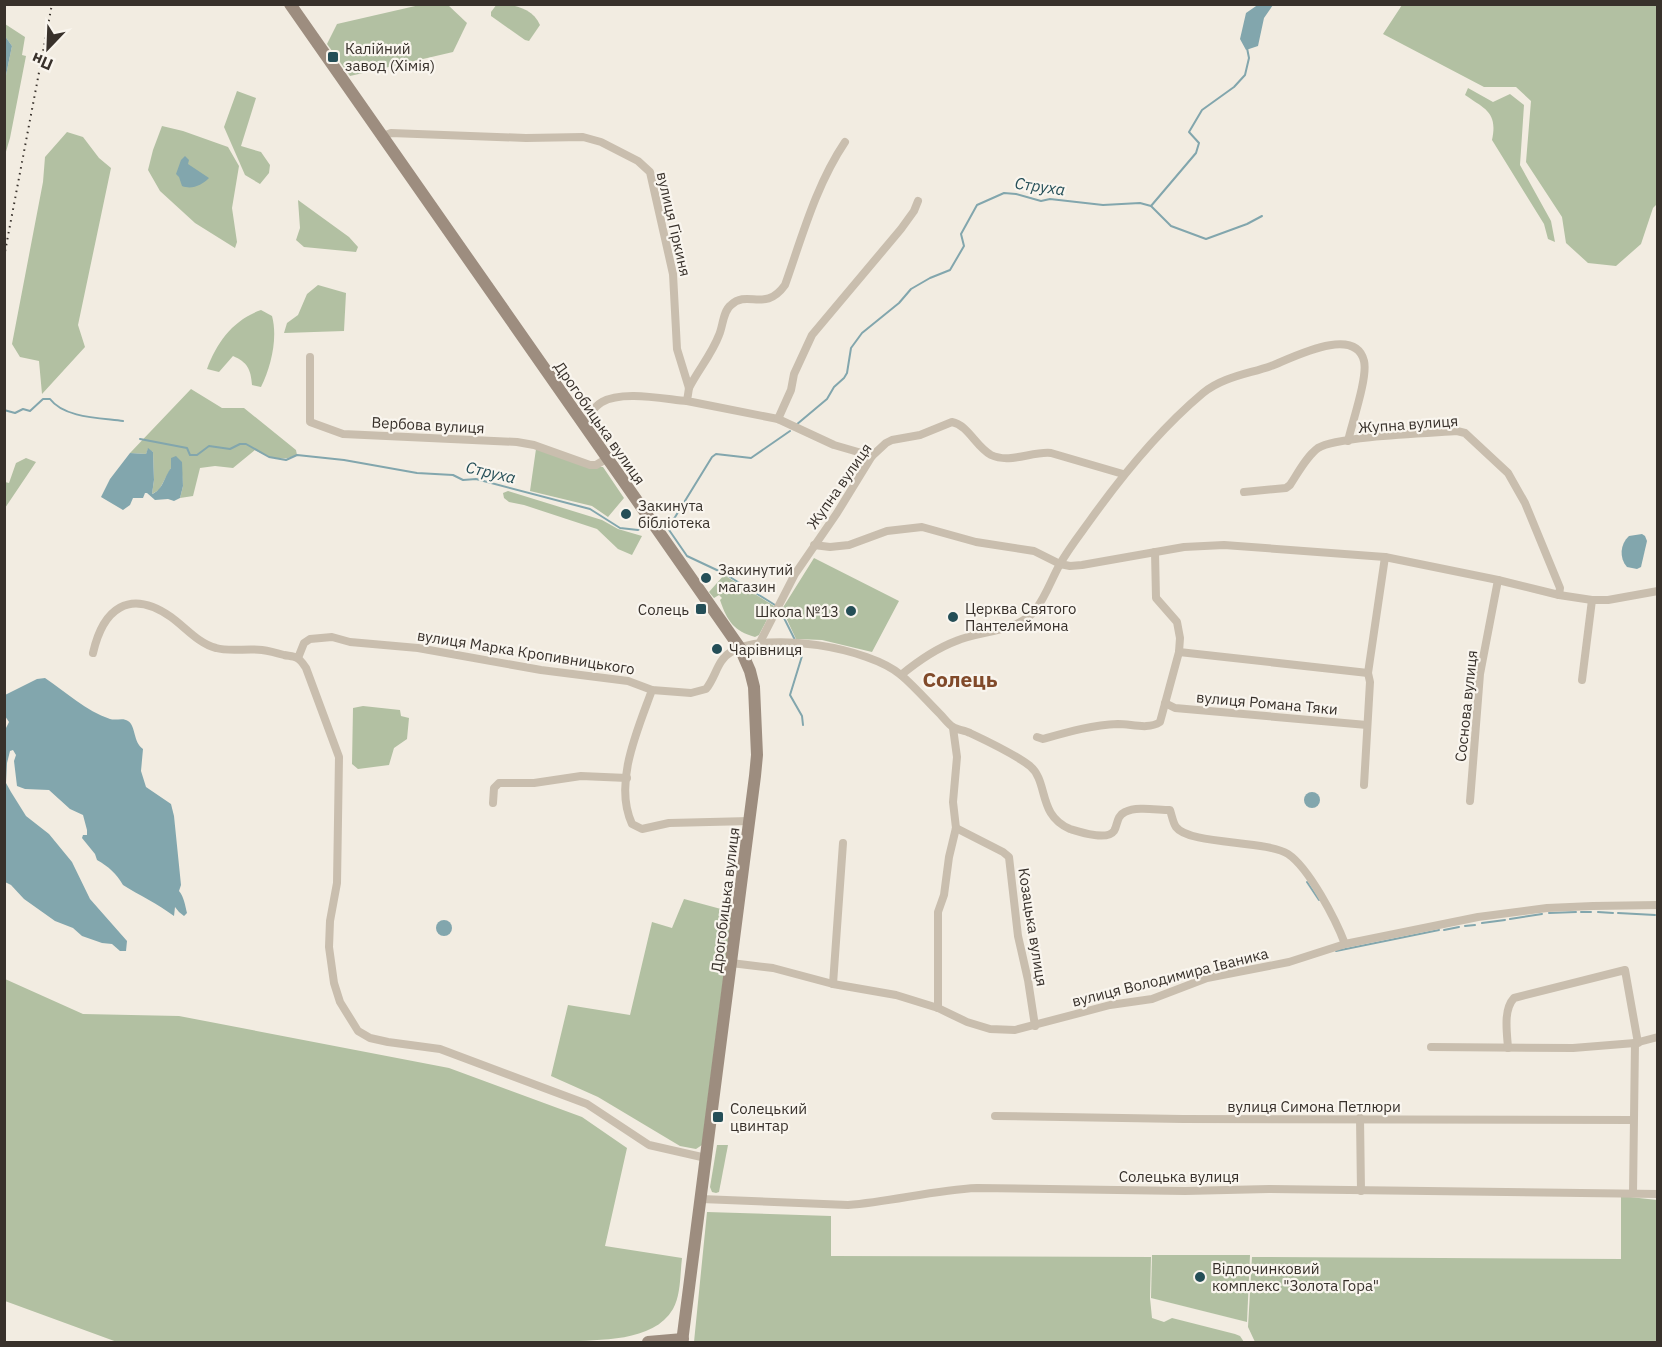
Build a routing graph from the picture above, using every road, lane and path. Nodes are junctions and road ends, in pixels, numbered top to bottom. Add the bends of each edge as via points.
1 (291, 7) edge
2 (381, 137) junction
3 (845, 142) dead end
4 (918, 201) dead end
5 (310, 357) dead end
6 (689, 388) junction
7 (687, 401) junction
8 (778, 419) junction
9 (582, 423) junction
10 (1348, 441) junction
11 (872, 456) junction
12 (606, 459) junction
13 (1123, 474) junction
14 (1244, 492) dead end
15 (814, 545) junction
16 (1155, 552) junction
17 (1385, 556) junction
18 (1060, 564) junction
19 (1498, 580) junction
20 (1559, 591) junction
21 (1658, 591) edge
22 (1592, 600) junction
23 (759, 644) junction
24 (740, 648) junction
25 (1179, 652) junction
26 (93, 653) dead end
27 (298, 658) junction
28 (1368, 673) junction
29 (901, 675) junction
30 (1582, 680) dead end
31 (652, 690) junction
32 (1165, 703) junction
33 (1367, 725) junction
34 (953, 728) junction
35 (1037, 737) dead end
36 (627, 778) junction
37 (1364, 784) dead end
38 (1470, 801) dead end
39 (493, 803) dead end
40 (750, 821) junction
41 (956, 828) junction
42 (843, 843) dead end
43 (1658, 905) edge
44 (1345, 944) junction
45 (731, 963) junction
46 (833, 984) junction
47 (938, 1008) junction
48 (1035, 1026) junction
49 (1658, 1037) edge
50 (1636, 1043) junction
51 (1431, 1047) dead end
52 (1508, 1048) junction
53 (996, 1116) dead end
54 (1360, 1118) junction
55 (1633, 1120) junction
56 (706, 1158) junction
57 (1361, 1191) junction
58 (1633, 1193) junction
59 (1658, 1194) edge
60 (701, 1199) junction
61 (683, 1341) edge
62 (648, 1342) edge

1 - 2 street, Дрогобицька вулиця
2 - 6 street, вулиця Гіркиня via 390,133 583,137 646,166 673,274 677,349
2 - 9 street, Дрогобицька вулиця
3 - 6 street via 814,204 785,285 772,298 744,299 729,307 716,344
4 - 8 street via 901,229 812,335
5 - 12 street, Вербова вулиця via 310,422 343,434 517,442 590,465
6 - 7 street, вулиця Гіркиня
7 - 8 street
7 - 9 street via 646,396 607,400
8 - 11 street
9 - 12 street, Дрогобицька вулиця
10 - 13 street, Жупна вулиця via 1365,372 1364,360 1359,351 1349,346 1331,345 1230,378 1206,390
10 - 14 street, Жупна вулиця via 1321,447 1311,454 1286,488
10 - 20 street, Жупна вулиця via 1465,433 1508,473 1525,503
11 - 13 street, Жупна вулиця via 892,440 920,435 952,422 983,450 1000,458 1052,453
11 - 15 street, Жупна вулиця
12 - 24 street, Дрогобицька вулиця
13 - 18 street, Жупна вулиця
15 - 18 street via 849,545 887,531 922,527 976,542 1034,550
15 - 23 street, Жупна вулиця
16 - 17 street via 1224,545
16 - 18 street via 1082,565
16 - 25 street via 1156,598 1177,622
17 - 19 street
17 - 28 street
18 - 29 street, Жупна вулиця via 1036,609 1017,624 954,641 928,654
19 - 20 street
19 - 38 street, Соснова вулиця via 1480,674
20 - 22 street
21 - 22 street
22 - 30 street
23 - 24 street
23 - 29 street via 797,643 855,652 874,658
24 - 31 street, вулиця Марка Кропивницького via 718,665 706,689 690,693
24 - 40 street, Дрогобицька вулиця via 750,671 757,712
25 - 28 street
25 - 32 street
26 - 27 street via 107,619 115,610 134,603 169,615 219,649 262,650
27 - 31 street, вулиця Марка Кропивницького via 310,639 332,637 628,681
27 - 56 street via 306,668 339,757 337,883 330,947 340,1002 358,1031 388,1042 440,1049 587,1104 649,1145
28 - 33 street
29 - 34 street
31 - 36 street via 632,747
32 - 33 street, вулиця Романа Тяки via 1175,708
32 - 35 street via 1160,722 1154,726 1091,726 1043,739
33 - 37 street
34 - 41 street via 957,757 952,802
34 - 44 street via 968,732 1032,768 1052,816 1068,828 1108,835 1126,812 1170,810 1174,824 1182,832 1283,851 1305,871
36 - 39 street via 581,776 499,783 494,788
36 - 40 street via 629,818 636,828
40 - 45 street, Дрогобицька вулиця
41 - 47 street via 938,912
41 - 48 street, Козацька вулиця via 1008,857
42 - 46 street
43 - 44 street, вулиця Володимира Іваника via 1506,912
44 - 48 street, вулиця Володимира Іваника via 1288,962 1207,978 1152,999 1110,1005
45 - 46 street, вулиця Володимира Іваника via 773,968
45 - 56 street, Дрогобицька вулиця
46 - 47 street, вулиця Володимира Іваника via 896,995
47 - 48 street, вулиця Володимира Іваника via 990,1029
49 - 50 street
50 - 52 street
50 - 52 street via 1625,970 1514,998 1507,1017
50 - 55 street
51 - 52 street
53 - 54 street, вулиця Симона Петлюри
54 - 55 street, вулиця Симона Петлюри
54 - 57 street
55 - 58 street
56 - 60 street, Дрогобицька вулиця
57 - 58 street, Солецька вулиця
57 - 60 street, Солецька вулиця via 977,1188 827,1206
58 - 59 street, Солецька вулиця
60 - 61 street, Дрогобицька вулиця
61 - 62 street

